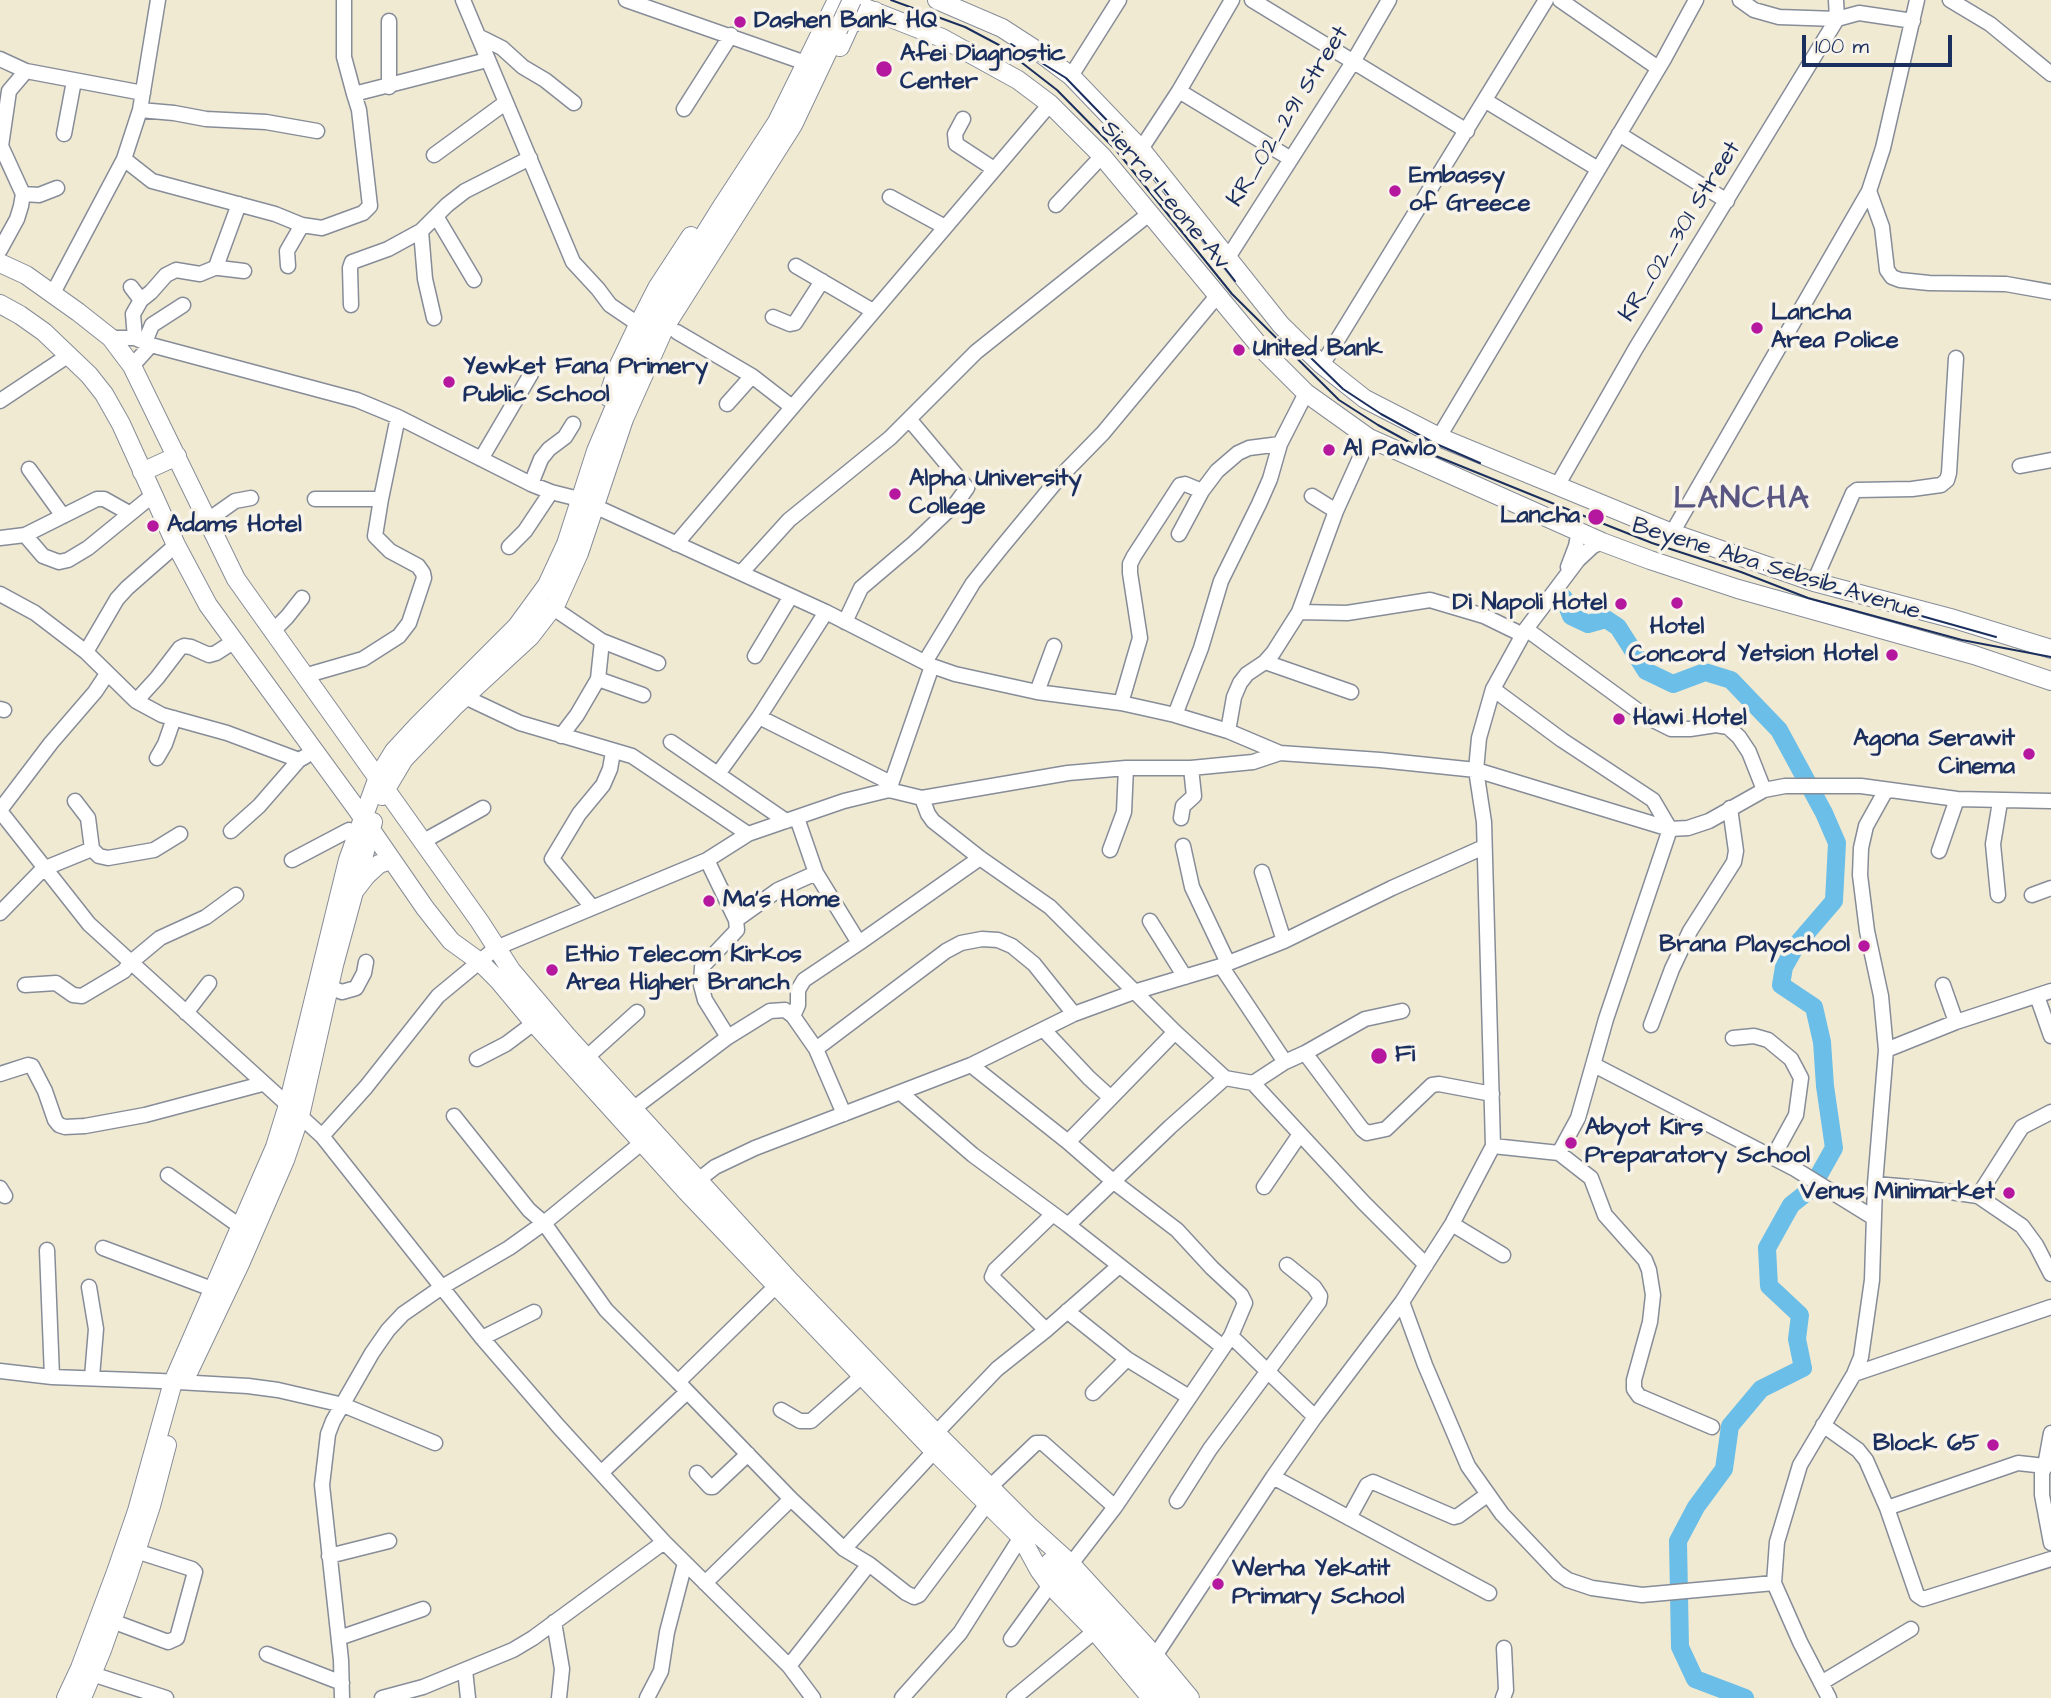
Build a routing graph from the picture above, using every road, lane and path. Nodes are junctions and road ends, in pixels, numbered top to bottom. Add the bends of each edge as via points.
1 (158, 0) edge
2 (344, 0) edge
3 (463, 0) edge
4 (626, 0) edge
5 (826, 0) edge
6 (837, 0) edge
7 (845, 0) edge
8 (852, 0) edge
9 (937, 0) edge
10 (1119, 0) edge
11 (1232, 0) edge
12 (1252, 0) edge
13 (1389, 0) edge
14 (1546, 0) edge
15 (1560, 0) edge
16 (1696, 0) edge
17 (1740, 0) edge
18 (1836, 0) edge
19 (1917, 0) edge
20 (1950, 0) edge
21 (968, 5) edge
22 (875, 11) junction
23 (1837, 19) junction
24 (388, 21) dead end
25 (1913, 21) junction
26 (832, 27) junction
27 (731, 35) junction
28 (480, 37) junction
29 (0, 59) edge
30 (487, 60) junction
31 (800, 61) junction
32 (1353, 62) junction
33 (1658, 68) junction
34 (26, 71) junction
35 (2051, 74) edge
36 (1071, 76) junction
37 (74, 81) junction
38 (389, 87) junction
39 (5, 88) edge
40 (1179, 90) junction
41 (144, 93) junction
42 (354, 94) junction
43 (1486, 101) junction
44 (505, 103) junction
45 (575, 103) dead end
46 (1050, 104) junction
47 (684, 109) dead end
48 (140, 110) junction
49 (963, 119) dead end
50 (317, 131) dead end
51 (1467, 131) junction
52 (64, 134) dead end
53 (1619, 134) junction
54 (1, 147) edge
55 (1141, 149) junction
56 (434, 155) dead end
57 (1102, 156) junction
58 (530, 158) junction
59 (124, 159) junction
60 (1291, 159) junction
61 (994, 169) junction
62 (1598, 169) junction
63 (57, 188) dead end
64 (1869, 191) junction
65 (23, 194) junction
66 (890, 197) dead end
67 (1727, 201) junction
68 (239, 204) junction
69 (1056, 205) dead end
70 (1149, 214) junction
71 (436, 216) junction
72 (302, 225) junction
73 (945, 227) junction
74 (421, 231) junction
75 (0, 250) edge
76 (1227, 258) junction
77 (0, 263) edge
78 (288, 266) dead end
79 (796, 266) dead end
80 (217, 267) junction
81 (244, 271) dead end
82 (474, 280) dead end
83 (822, 281) junction
84 (131, 287) dead end
85 (2051, 292) edge
86 (53, 293) junction
87 (1217, 296) junction
88 (141, 300) junction
89 (0, 304) edge
90 (183, 304) dead end
91 (351, 305) dead end
92 (873, 312) junction
93 (773, 317) dead end
94 (434, 318) dead end
95 (638, 324) junction
96 (677, 332) junction
97 (111, 338) junction
98 (144, 342) junction
99 (69, 355) junction
100 (1955, 358) dead end
101 (1322, 365) junction
102 (132, 366) junction
103 (531, 374) dead end
104 (752, 376) junction
105 (1306, 393) junction
106 (0, 401) edge
107 (727, 404) dead end
108 (792, 407) junction
109 (398, 416) junction
110 (909, 419) junction
111 (573, 424) dead end
112 (1439, 437) junction
113 (1369, 438) junction
114 (1280, 444) junction
115 (596, 451) junction
116 (177, 456) junction
117 (481, 459) junction
118 (2051, 460) edge
119 (1420, 462) joint
120 (609, 465) junction
121 (2020, 466) dead end
122 (29, 470) dead end
123 (142, 472) junction
124 (531, 484) junction
125 (1557, 485) junction
126 (1202, 491) junction
127 (551, 492) junction
128 (153, 495) junction
129 (1312, 496) dead end
130 (251, 498) dead end
131 (315, 499) dead end
132 (381, 499) junction
133 (586, 503) junction
134 (1336, 511) junction
135 (129, 513) junction
136 (63, 516) junction
137 (208, 520) junction
138 (1579, 531) junction
139 (1672, 533) junction
140 (1179, 534) dead end
141 (25, 535) junction
142 (0, 538) edge
143 (1602, 542) junction
144 (676, 544) junction
145 (176, 545) junction
146 (509, 547) dead end
147 (741, 573) junction
148 (1561, 581) junction
149 (1814, 582) junction
150 (0, 594) edge
151 (791, 596) junction
152 (302, 598) dead end
153 (553, 608) junction
154 (826, 611) junction
155 (1298, 612) junction
156 (845, 622) junction
157 (1982, 628) junction
158 (272, 632) junction
159 (1524, 632) junction
160 (602, 641) junction
161 (233, 642) junction
162 (2049, 645) edge
163 (1054, 646) dead end
164 (86, 652) junction
165 (1973, 655) junction
166 (755, 656) dead end
167 (1265, 662) junction
168 (658, 663) dead end
169 (928, 664) junction
170 (107, 674) junction
171 (2044, 674) edge
172 (304, 676) junction
173 (598, 679) junction
174 (1493, 689) junction
175 (1037, 692) junction
176 (1351, 692) dead end
177 (643, 695) dead end
178 (465, 697) junction
179 (136, 701) junction
180 (1121, 703) junction
181 (1175, 715) junction
182 (174, 718) junction
183 (759, 718) junction
184 (1228, 731) junction
185 (561, 736) junction
186 (671, 742) dead end
187 (356, 748) junction
188 (613, 752) junction
189 (1280, 753) junction
190 (306, 756) junction
191 (157, 758) dead end
192 (396, 760) junction
193 (1126, 768) junction
194 (1191, 768) junction
195 (1476, 771) junction
196 (718, 774) junction
197 (382, 783) junction
198 (890, 786) junction
199 (1764, 790) junction
200 (1886, 790) junction
201 (345, 793) junction
202 (922, 799) junction
203 (1957, 799) junction
204 (2051, 800) edge
205 (75, 801) dead end
206 (2000, 802) junction
207 (483, 807) dead end
208 (1730, 807) junction
209 (0, 811) edge
210 (401, 811) junction
211 (1181, 818) dead end
212 (792, 819) junction
213 (366, 823) junction
214 (1670, 829) junction
215 (349, 830) junction
216 (231, 831) dead end
217 (180, 834) dead end
218 (748, 834) junction
219 (422, 842) junction
220 (1183, 846) dead end
221 (1484, 847) junction
222 (92, 849) junction
223 (1110, 850) dead end
224 (1939, 851) dead end
225 (980, 858) junction
226 (292, 860) dead end
227 (391, 860) junction
228 (707, 860) junction
229 (43, 869) junction
230 (1262, 872) dead end
231 (816, 873) junction
232 (2051, 888) edge
233 (347, 890) junction
234 (236, 895) dead end
235 (1998, 895) dead end
236 (2032, 895) dead end
237 (592, 907) junction
238 (0, 912) edge
239 (736, 920) junction
240 (1150, 921) dead end
241 (1284, 941) junction
242 (859, 943) junction
243 (496, 948) junction
244 (366, 962) dead end
245 (480, 962) junction
246 (130, 963) junction
247 (1225, 965) junction
248 (1185, 976) junction
249 (209, 983) dead end
250 (25, 985) dead end
251 (1943, 985) dead end
252 (330, 987) junction
253 (2051, 990) edge
254 (1134, 992) junction
255 (2036, 996) junction
256 (1402, 1010) dead end
257 (637, 1012) dead end
258 (186, 1013) junction
259 (1074, 1014) junction
260 (793, 1016) junction
261 (1956, 1022) junction
262 (534, 1023) junction
263 (1651, 1025) dead end
264 (1044, 1030) junction
265 (1175, 1032) junction
266 (2051, 1036) edge
267 (728, 1037) junction
268 (1733, 1038) dead end
269 (816, 1049) junction
270 (1886, 1050) junction
271 (1305, 1053) junction
272 (586, 1058) junction
273 (477, 1059) dead end
274 (1285, 1062) junction
275 (971, 1065) junction
276 (1594, 1065) junction
277 (0, 1074) edge
278 (1225, 1078) junction
279 (1252, 1083) junction
280 (262, 1084) junction
281 (901, 1093) junction
282 (1492, 1094) junction
283 (1111, 1098) junction
284 (634, 1108) junction
285 (294, 1110) junction
286 (2051, 1112) edge
287 (844, 1114) junction
288 (453, 1116) dead end
289 (1300, 1134) junction
290 (322, 1136) junction
291 (648, 1138) junction
292 (1068, 1142) junction
293 (1493, 1146) junction
294 (1559, 1153) junction
295 (1773, 1157) junction
296 (168, 1175) dead end
297 (1114, 1182) junction
298 (1875, 1184) junction
299 (692, 1185) junction
300 (1264, 1187) dead end
301 (1978, 1196) junction
302 (1052, 1215) junction
303 (1874, 1218) junction
304 (544, 1223) junction
305 (1452, 1224) junction
306 (1068, 1225) junction
307 (241, 1227) junction
308 (103, 1248) dead end
309 (47, 1250) dead end
310 (1503, 1255) dead end
311 (1287, 1265) dead end
312 (1426, 1265) junction
313 (1119, 1266) junction
314 (2051, 1274) edge
315 (776, 1286) junction
316 (89, 1287) dead end
317 (442, 1287) junction
318 (212, 1289) junction
319 (1402, 1302) junction
320 (2051, 1307) edge
321 (1067, 1311) junction
322 (534, 1312) dead end
323 (1046, 1330) junction
324 (482, 1338) junction
325 (1227, 1342) junction
326 (1127, 1359) junction
327 (0, 1371) edge
328 (1267, 1371) junction
329 (1854, 1374) junction
330 (862, 1376) junction
331 (52, 1377) junction
332 (92, 1377) junction
333 (179, 1382) junction
334 (682, 1387) junction
335 (1093, 1393) dead end
336 (1189, 1397) junction
337 (343, 1405) junction
338 (781, 1410) dead end
339 (1315, 1417) junction
340 (1823, 1424) junction
341 (1712, 1427) dead end
342 (2051, 1433) edge
343 (938, 1442) junction
344 (435, 1443) dead end
345 (748, 1454) junction
346 (2048, 1465) edge
347 (602, 1472) junction
348 (697, 1473) dead end
349 (1273, 1477) junction
350 (989, 1495) junction
351 (1487, 1495) junction
352 (791, 1499) junction
353 (1177, 1501) dead end
354 (1115, 1507) junction
355 (1887, 1508) junction
356 (1349, 1518) junction
357 (1025, 1532) junction
358 (389, 1541) dead end
359 (664, 1542) junction
360 (2051, 1543) edge
361 (844, 1549) junction
362 (136, 1551) junction
363 (329, 1556) junction
364 (2051, 1559) edge
365 (685, 1563) junction
366 (869, 1564) junction
367 (1072, 1564) junction
368 (705, 1583) junction
369 (1774, 1583) junction
370 (1050, 1585) junction
371 (1489, 1593) dead end
372 (423, 1609) dead end
373 (111, 1621) junction
374 (554, 1622) junction
375 (1911, 1629) dead end
376 (1095, 1631) junction
377 (339, 1638) junction
378 (1012, 1639) dead end
379 (1504, 1648) dead end
380 (267, 1654) dead end
381 (1155, 1656) junction
382 (789, 1666) junction
383 (465, 1670) junction
384 (92, 1674) junction
385 (1821, 1683) junction
386 (342, 1690) edge
387 (423, 1692) edge
388 (66, 1698) edge
389 (82, 1698) edge
390 (166, 1698) edge
391 (382, 1698) edge
392 (468, 1698) edge
393 (559, 1698) edge
394 (647, 1698) edge
395 (813, 1698) edge
396 (902, 1698) edge
397 (1014, 1698) edge
398 (1150, 1698) edge
399 (1172, 1698) edge
400 (1190, 1698) edge
401 (1503, 1698) edge
402 (1829, 1698) edge

1 - 41 street
2 - 42 street via 344,57
3 - 28 street
4 - 27 street
5 - 31 main road
6 - 26 main road
7 - 22 main road, Sierra Leone Av
8 - 26 main road, bridge
9 - 21 main road, Sierra Leone Av
10 - 36 street
11 - 40 street
12 - 32 street
13 - 32 street, KR_02_291 Street
14 - 43 street
15 - 33 street
16 - 33 street
17 - 23 street via 1772,16
18 - 23 street
19 - 25 street
20 - 35 street via 1990,24
21 - 36 main road, Sierra Leone Av
22 - 46 main road, Sierra Leone Av via 984,60
22 - 96 main road via 850,25 801,130 732,233
23 - 25 street via 1859,13
23 - 67 street, KR_02_301 Street
24 - 38 street
25 - 64 street
26 - 115 main road via 652,320
26 - 120 main road via 793,125 665,327
27 - 31 street
27 - 47 street
28 - 30 street
28 - 45 street via 502,48
29 - 34 street
30 - 38 street
30 - 44 street
31 - 95 main road via 780,103 674,260
32 - 51 street
32 - 60 street, KR_02_291 Street
33 - 53 street
34 - 37 street
34 - 39 street
36 - 55 main road, Sierra Leone Av
37 - 41 street
37 - 52 street
38 - 42 street
39 - 54 street
40 - 55 street
40 - 60 street
41 - 48 street
42 - 72 street via 370,206 322,228
43 - 51 street
43 - 62 street
44 - 56 street
44 - 58 street
46 - 57 main road, Sierra Leone Av
46 - 61 street
48 - 50 street
48 - 59 street
49 - 61 street via 955,134 956,144
51 - 101 street
53 - 62 street
53 - 67 street
54 - 65 street
55 - 76 main road, Sierra Leone Av
57 - 69 street
57 - 70 main road, Sierra Leone Av
58 - 71 street via 465,191
58 - 95 street via 573,262 610,304
59 - 68 street via 152,181
59 - 86 street
60 - 76 street, KR_02_291 Street
61 - 73 street
62 - 112 street
63 - 65 street via 39,195
64 - 85 street via 1892,277 1929,283 2006,284
64 - 139 street
65 - 75 street via 17,219
66 - 73 street
67 - 125 street, KR_02_301 Street
68 - 72 street
68 - 80 street
70 - 87 main road, Sierra Leone Av
70 - 110 street via 976,352
71 - 74 street
71 - 82 street
72 - 78 street via 287,251
73 - 92 street
74 - 91 street via 352,262
74 - 94 street
76 - 101 main road, Sierra Leone Av
77 - 86 main road
79 - 83 street
80 - 81 street
80 - 88 street via 200,274 176,270
83 - 92 street
83 - 93 street via 795,323
84 - 88 street
86 - 97 main road
87 - 105 main road, Sierra Leone Av
87 - 169 street via 987,566 951,618
88 - 98 street via 133,314
89 - 99 main road via 44,332
90 - 98 street via 152,325
92 - 108 street
95 - 115 main road via 611,386 597,430
96 - 104 street
96 - 120 main road via 621,452
97 - 98 street
97 - 102 main road
98 - 102 street
98 - 109 street via 357,400
99 - 106 street
99 - 123 main road via 104,394
100 - 149 street via 1947,480 1941,485 1853,493
101 - 112 main road, Sierra Leone Av via 1365,399
102 - 116 main road
103 - 117 street
104 - 107 street
104 - 108 street
105 - 113 main road, Sierra Leone Av
105 - 114 street
108 - 144 street
109 - 117 street
109 - 132 street
110 - 147 street via 789,520
110 - 156 street via 967,488 861,588
111 - 124 street via 541,459
112 - 125 main road, Beyene Aba Sebsib Avenue
113 - 119 main road, Sierra Leone Av
113 - 134 street
114 - 126 street via 1238,453
114 - 181 street via 1265,491 1221,581
115 - 133 main road
116 - 123 main road
116 - 137 main road
117 - 124 street
118 - 121 street
119 - 138 main road, Beyene Aba Sebsib Avenue
120 - 133 main road
122 - 136 street
123 - 128 main road
124 - 127 street
125 - 139 main road, Beyene Aba Sebsib Avenue
126 - 140 street
126 - 180 street via 1185,484 1176,488 1130,564 1140,638
127 - 133 street
127 - 146 street
128 - 135 street
128 - 145 main road
129 - 134 street
130 - 137 street via 235,501
131 - 132 street
132 - 172 street via 374,536 423,573 409,623 399,636 363,659
133 - 144 street
133 - 153 main road via 579,553
133 - 192 main road via 528,614 450,691
134 - 155 street
135 - 136 street via 96,499
135 - 141 street via 88,548 60,562 43,555
136 - 141 street
137 - 158 main road via 236,579
138 - 143 main road, Beyene Aba Sebsib Avenue
138 - 148 street
139 - 149 main road, Beyene Aba Sebsib Avenue
141 - 142 street
143 - 148 street via 1585,553
143 - 165 main road, Beyene Aba Sebsib Avenue via 1738,589
144 - 147 street
145 - 161 main road
145 - 164 street via 127,588
147 - 151 street
148 - 159 street
149 - 157 main road, Beyene Aba Sebsib Avenue
150 - 164 street via 35,613
151 - 154 street
151 - 166 street
152 - 158 street
153 - 160 street
153 - 178 main road via 530,637
154 - 156 street
154 - 183 street
155 - 159 street via 1347,613 1430,600
155 - 167 street
156 - 169 street
157 - 162 main road, Beyene Aba Sebsib Avenue
157 - 165 main road
158 - 172 main road
159 - 174 street
159 - 199 street via 1644,716 1671,729 1728,727 1749,752
160 - 168 street
160 - 173 street
161 - 179 street via 209,655 191,647 180,648
161 - 190 main road
162 - 171 main road
163 - 175 street
164 - 170 street
165 - 171 main road, Beyene Aba Sebsib Avenue
167 - 176 street
167 - 184 street via 1240,684
169 - 175 street
169 - 198 street
170 - 179 street
170 - 209 street
172 - 187 main road
173 - 177 street
173 - 185 street
174 - 195 street via 1479,738
174 - 214 street via 1653,800
175 - 180 street
178 - 185 street
178 - 192 main road
179 - 182 street
180 - 181 street
181 - 184 street
182 - 190 street
182 - 191 street
183 - 196 street
183 - 198 street
184 - 189 street
185 - 188 street
186 - 196 street
187 - 192 main road
187 - 197 main road
188 - 218 street via 632,756
188 - 237 street via 603,785 552,859
189 - 194 street via 1253,762
189 - 195 street
190 - 201 main road
190 - 216 street
192 - 197 main road
192 - 210 main road
193 - 194 street
193 - 202 street via 1069,773
193 - 223 street via 1124,812
194 - 211 street via 1194,796 1183,806
195 - 214 street
195 - 221 street
196 - 212 street
197 - 210 main road
197 - 213 main road
198 - 202 street
198 - 212 street
199 - 200 street via 1785,786
199 - 208 street
200 - 203 street
200 - 270 street via 1866,825 1860,875
201 - 213 main road
201 - 215 main road
202 - 225 street via 933,821
203 - 206 street
203 - 224 street
204 - 206 street
205 - 222 street via 88,817
206 - 235 street via 1993,844
207 - 219 street
208 - 214 street via 1709,821
208 - 263 street via 1734,862 1690,931
209 - 229 street
210 - 219 main road
212 - 218 street
212 - 231 street
213 - 227 main road
213 - 233 main road
214 - 276 street
215 - 226 street
215 - 233 main road via 340,870
217 - 222 street via 154,850 118,857 99,856
218 - 228 street
219 - 243 main road
220 - 247 street via 1192,887
221 - 241 street
221 - 282 street
222 - 229 street
225 - 242 street
225 - 254 street via 1050,907
227 - 233 main road
227 - 245 main road via 451,941
228 - 237 street
228 - 239 street
229 - 238 street
229 - 246 street via 75,909
230 - 241 street
231 - 239 street via 778,890
231 - 242 street
232 - 236 street
233 - 252 main road
233 - 285 main road
234 - 246 street via 206,917 160,938
237 - 243 street
239 - 267 street via 737,930 702,967 700,975 705,1000
240 - 248 street
241 - 247 street
242 - 260 street via 804,980
243 - 245 street
243 - 272 main road
244 - 252 street via 356,988 342,992
245 - 262 main road
245 - 290 street via 429,1006
246 - 250 street via 114,979 82,996 56,983
246 - 258 street
247 - 248 street
247 - 274 street
248 - 254 street
249 - 258 street
251 - 261 street
252 - 285 main road
253 - 255 street
254 - 259 street
254 - 265 street
255 - 261 street
255 - 266 street
256 - 271 street via 1365,1019
257 - 272 street
258 - 280 street
259 - 264 street
259 - 269 street via 1012,946 982,939 946,951
260 - 267 street via 776,1009
260 - 269 street
261 - 270 street
262 - 273 street
262 - 291 main road
264 - 275 street
264 - 283 street
265 - 278 street
265 - 283 street
267 - 284 street
268 - 295 street via 1768,1040 1791,1059 1801,1079 1797,1115
269 - 287 street
270 - 298 street
271 - 274 street
271 - 282 street via 1367,1133 1386,1129 1432,1085
272 - 284 main road
274 - 279 street
275 - 281 street
275 - 292 street
276 - 294 street via 1578,1118
276 - 295 street
277 - 280 street via 32,1066 55,1120 65,1127 145,1115
278 - 279 street
278 - 297 street
279 - 289 street
280 - 285 street
281 - 287 street
281 - 302 street
282 - 293 street
283 - 292 street
284 - 291 main road
285 - 290 street
285 - 307 main road
285 - 333 main road via 285,1160
286 - 301 street via 2022,1128
287 - 299 street via 735,1157
288 - 304 street
289 - 300 street
289 - 312 street
290 - 317 street
291 - 299 main road
291 - 304 street
292 - 297 street
293 - 294 street
293 - 305 street
294 - 341 street via 1594,1181 1605,1215 1649,1270 1653,1295 1650,1322 1634,1390
295 - 303 street
296 - 307 street
297 - 306 street
297 - 325 street via 1177,1230 1241,1295 1243,1312
298 - 301 street
298 - 303 street
299 - 315 main road
299 - 343 main road via 791,1282
301 - 314 street via 2022,1226
302 - 306 street
302 - 323 street via 992,1277
303 - 329 street via 1872,1280 1861,1357
304 - 317 street
304 - 334 street via 606,1310
305 - 310 street
305 - 312 street
306 - 313 street
307 - 318 main road
308 - 318 street
309 - 331 street
311 - 328 street via 1314,1287 1319,1302
312 - 319 street
313 - 321 street
313 - 325 street
315 - 330 main road
315 - 334 street
316 - 332 street via 96,1329
317 - 324 street
317 - 337 street via 388,1330
318 - 333 main road
319 - 339 street
319 - 351 street via 1468,1466
320 - 329 street
321 - 323 street
321 - 326 street
322 - 324 street
323 - 343 street via 997,1369
324 - 347 street
325 - 328 street
325 - 336 street
326 - 335 street
326 - 336 street
327 - 331 street
328 - 339 street
328 - 353 street
329 - 340 street
330 - 338 street via 811,1421 800,1421
330 - 343 main road
331 - 332 street
332 - 333 street
333 - 337 street via 258,1387
333 - 362 main road
333 - 388 main road via 116,1572
334 - 345 street
334 - 347 street
336 - 354 street
337 - 344 street
337 - 363 street via 328,1434 324,1460
339 - 349 street
340 - 355 street via 1863,1455
340 - 369 street via 1800,1465 1786,1508 1777,1542
342 - 346 street
343 - 350 main road
343 - 361 street
345 - 348 street via 713,1488
345 - 352 street
346 - 355 street via 2018,1463
346 - 360 street via 2042,1473 2042,1495
347 - 359 street
349 - 356 street
349 - 381 street
350 - 354 street via 1036,1443 1043,1443
350 - 357 main road
350 - 366 street via 919,1595 906,1593
351 - 356 street via 1454,1517 1373,1482
351 - 369 street via 1568,1580 1642,1595
352 - 361 street
352 - 368 street
354 - 367 street
355 - 364 street via 1913,1586 1923,1599
356 - 371 street
357 - 367 main road
357 - 370 main road via 1039,1570
357 - 396 street via 960,1633
357 - 399 main road
358 - 363 street
359 - 365 street
359 - 374 street
361 - 366 street
362 - 373 main road
362 - 373 street via 195,1572 177,1638 167,1642
363 - 377 street
365 - 368 street
365 - 394 street via 661,1671
366 - 382 street
367 - 381 main road
368 - 382 street
369 - 385 street
370 - 376 main road
370 - 378 street
372 - 377 street
373 - 384 main road
374 - 383 street via 513,1650
374 - 393 street via 562,1669
375 - 385 street
376 - 397 street
376 - 398 main road
377 - 386 street
379 - 401 street
380 - 386 street
381 - 400 main road
382 - 395 street
383 - 387 street
383 - 392 street
384 - 389 main road
384 - 390 street
385 - 402 street
387 - 391 street

